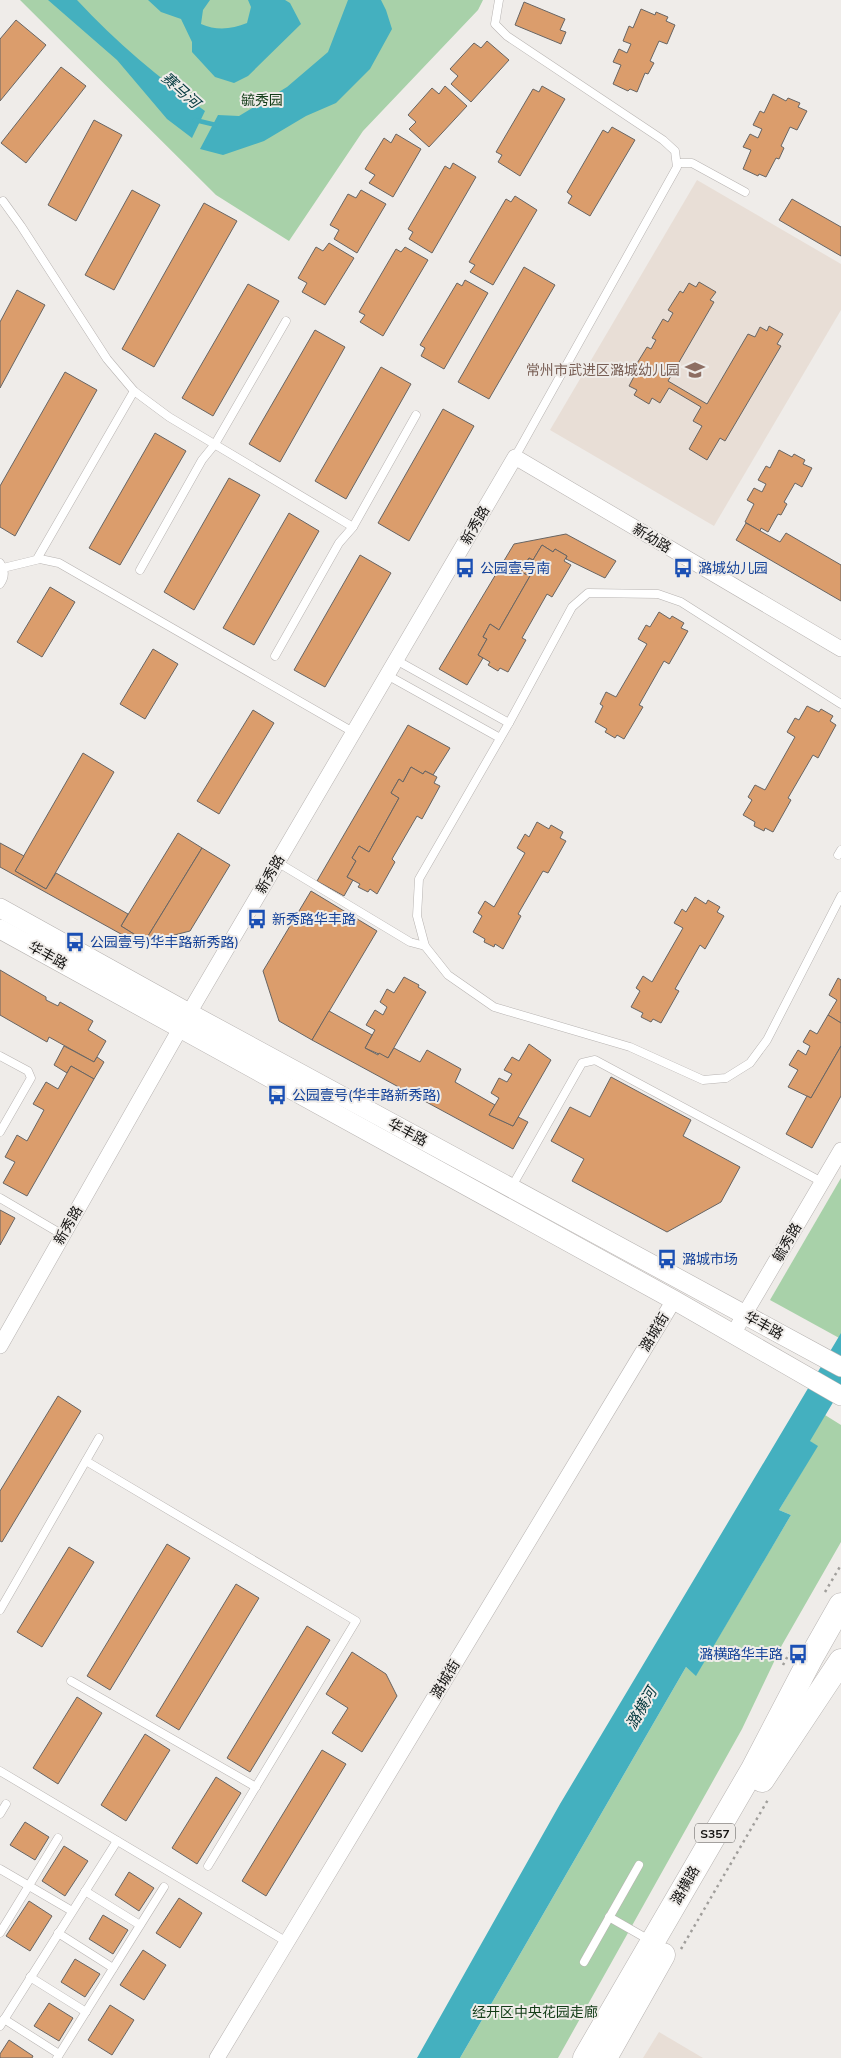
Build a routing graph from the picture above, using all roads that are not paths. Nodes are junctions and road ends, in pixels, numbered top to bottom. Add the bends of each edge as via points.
1 (499, 0) edge
2 (677, 163) junction
3 (745, 192) dead end
4 (3, 201) dead end
5 (286, 321) dead end
6 (134, 391) junction
7 (416, 415) dead end
8 (215, 444) junction
9 (515, 457) junction
10 (353, 527) junction
11 (37, 559) junction
12 (1, 566) edge
13 (140, 570) dead end
14 (0, 584) edge
15 (841, 649) edge
16 (275, 656) dead end
17 (396, 660) junction
18 (387, 675) junction
19 (841, 704) edge
20 (509, 723) junction
21 (354, 732) junction
22 (500, 738) junction
23 (277, 862) junction
24 (841, 896) edge
25 (0, 908) edge
26 (837, 912) edge
27 (0, 929) edge
28 (425, 946) junction
29 (184, 1021) junction
30 (0, 1056) edge
31 (0, 1132) edge
32 (841, 1150) edge
33 (822, 1182) junction
34 (511, 1188) junction
35 (0, 1198) edge
36 (63, 1234) junction
37 (674, 1300) junction
38 (745, 1314) junction
39 (733, 1334) junction
40 (0, 1346) edge
41 (841, 1367) edge
42 (841, 1396) edge
43 (99, 1438) dead end
44 (86, 1460) junction
45 (841, 1605) edge
46 (0, 1610) edge
47 (841, 1661) edge
48 (71, 1681) dead end
49 (0, 1771) edge
50 (256, 1787) junction
51 (6, 1804) dead end
52 (0, 1814) edge
53 (58, 1838) dead end
54 (117, 1841) junction
55 (639, 1865) dead end
56 (208, 1866) dead end
57 (0, 1869) edge
58 (29, 1886) junction
59 (164, 1887) dead end
60 (85, 1891) junction
61 (72, 1911) junction
62 (610, 1917) junction
63 (140, 1924) junction
64 (0, 1933) edge
65 (58, 1933) junction
66 (287, 1942) junction
67 (652, 1942) junction
68 (584, 1962) dead end
69 (113, 1968) junction
70 (30, 1977) junction
71 (86, 2012) junction
72 (2, 2022) edge
73 (58, 2056) edge
74 (217, 2058) edge
75 (585, 2058) edge
76 (605, 2058) edge

1 - 2 lane via 495,24 507,36 663,140 675,151
2 - 3 lane via 692,163
2 - 9 lane
4 - 6 lane via 106,359
5 - 8 lane
6 - 8 lane via 169,417
6 - 11 lane
7 - 10 lane
8 - 10 lane
8 - 13 lane via 202,460
9 - 15 street, 新幼路
9 - 17 street, 新秀路
10 - 16 lane via 339,543
11 - 12 lane
11 - 21 lane via 59,563
12 - 14 lane via 4,577
17 - 18 street, 新秀路
17 - 20 lane
18 - 21 street, 新秀路
18 - 22 lane
19 - 20 lane via 681,602 658,594 588,593 572,607
20 - 22 lane
21 - 23 street, 新秀路
22 - 28 lane via 419,879 417,916
23 - 28 lane via 410,942
23 - 29 street, 新秀路
24 - 26 lane
25 - 29 street, 华丰路
26 - 28 lane via 767,1040 750,1063 726,1078 703,1080 630,1047 494,1007 448,975
27 - 29 street, 华丰路
29 - 34 street, 华丰路
29 - 36 street, 新秀路
29 - 37 street, 华丰路
30 - 31 lane via 28,1071 31,1078
32 - 33 street, 毓秀路
33 - 34 lane via 595,1060 582,1063
33 - 38 street, 毓秀路
34 - 38 street, 华丰路
35 - 36 lane
36 - 40 street, 新秀路
37 - 39 street, 华丰路
37 - 66 street, 潞城街
38 - 39 street, 毓秀路
38 - 41 street, 华丰路
39 - 42 street, 华丰路
43 - 44 lane
44 - 46 lane
44 - 50 lane via 356,1620
45 - 67 main road, 潞横路 / S357 via 753,1769
47 - 76 main road, 潞横路 / S357 via 767,1771
48 - 50 lane
49 - 54 lane
50 - 56 lane
51 - 52 lane
53 - 58 lane
54 - 60 lane
54 - 66 lane
55 - 62 lane
57 - 58 lane
58 - 61 lane
58 - 64 lane
59 - 63 lane
60 - 61 lane
60 - 63 lane
61 - 65 lane
62 - 67 lane
62 - 68 lane
63 - 69 lane
65 - 69 lane
65 - 70 lane
66 - 74 street, 潞城街
67 - 75 main road, 潞横路 / S357
69 - 71 lane
70 - 71 lane
70 - 72 lane
71 - 73 lane
72 - 73 lane

